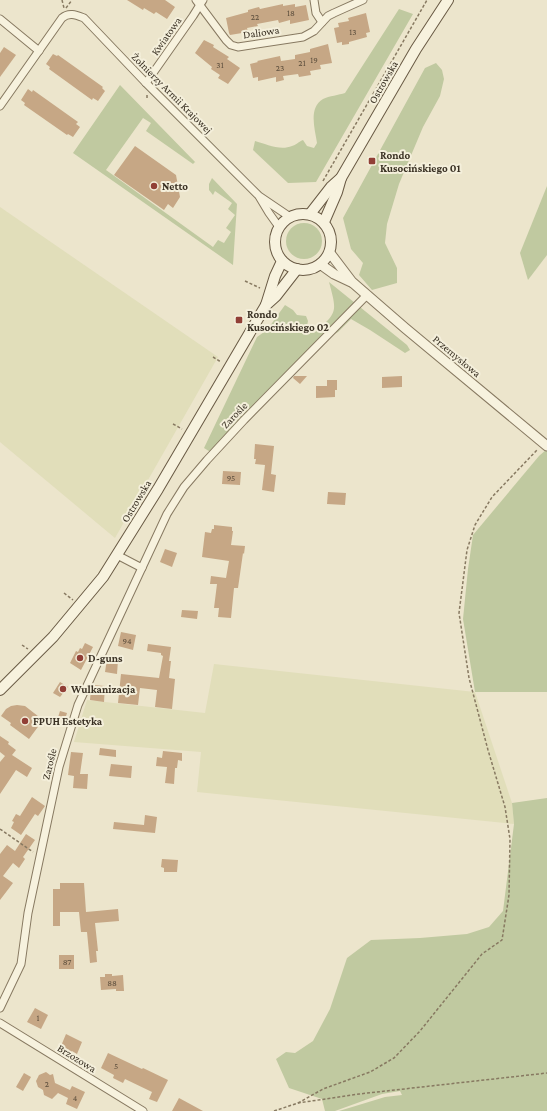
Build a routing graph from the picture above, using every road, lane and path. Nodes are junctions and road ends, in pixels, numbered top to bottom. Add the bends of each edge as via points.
1 (314, 0) edge
2 (363, 0) edge
3 (427, 0) edge
4 (448, 0) edge
5 (199, 1) edge
6 (0, 19) edge
7 (322, 22) junction
8 (39, 51) junction
9 (146, 83) junction
10 (0, 106) edge
11 (341, 178) junction
12 (322, 183) dead end
13 (259, 196) junction
14 (310, 214) junction
15 (290, 217) junction
16 (324, 222) junction
17 (279, 227) junction
18 (330, 253) junction
19 (282, 261) junction
20 (320, 264) junction
21 (297, 269) junction
22 (245, 281) dead end
23 (352, 282) junction
24 (269, 293) junction
25 (367, 296) junction
26 (266, 306) junction
27 (545, 444) edge
28 (117, 555) junction
29 (142, 568) junction
30 (0, 690) edge
31 (0, 829) edge
32 (40, 857) junction
33 (0, 1008) edge
34 (0, 1023) edge
35 (547, 1073) edge
36 (298, 1103) junction
37 (143, 1111) edge
38 (274, 1111) edge

1 - 7 street via 316,13
2 - 7 street, Daliowa via 334,13
3 - 12 path
4 - 11 main road, Ostrowska via 416,49
5 - 7 street, Daliowa via 226,40 234,46 303,37 314,31
5 - 9 street, Kwiatowa via 193,16
6 - 8 street
8 - 9 street, Żołnierzy Armii Krajowej via 58,23 66,15 73,14 84,18
8 - 10 street
9 - 13 street, Żołnierzy Armii Krajowej
11 - 14 main road, Ostrowska
11 - 16 main road, Ostrowska via 338,192
13 - 15 street, Żołnierzy Armii Krajowej
13 - 17 street, Żołnierzy Armii Krajowej
14 - 15 main road
14 - 16 main road
15 - 17 main road
16 - 18 main road via 330,231
17 - 19 main road via 275,244
18 - 20 main road
18 - 23 street, Przemysłowa
19 - 21 main road
19 - 24 main road, Ostrowska
20 - 21 main road via 309,270
20 - 23 street, Przemysłowa
21 - 26 main road, Ostrowska
22 - 24 path
23 - 25 street, Przemysłowa
24 - 26 main road, Ostrowska
25 - 27 street, Przemysłowa
25 - 29 street, Zarośle via 206,460 184,487 167,514
26 - 28 main road, Ostrowska
27 - 36 path via 492,497 475,525 467,550 459,613 469,678 505,808 510,839 509,895 502,940 482,954 420,1031 394,1058 370,1072 323,1089
28 - 29 street
28 - 30 main road, Ostrowska via 80,606
29 - 32 street, Zarośle via 78,705 59,767
31 - 32 path
32 - 33 street, Zarośle via 28,913 21,964
34 - 37 street, Brzozowa
35 - 36 path
36 - 38 path

